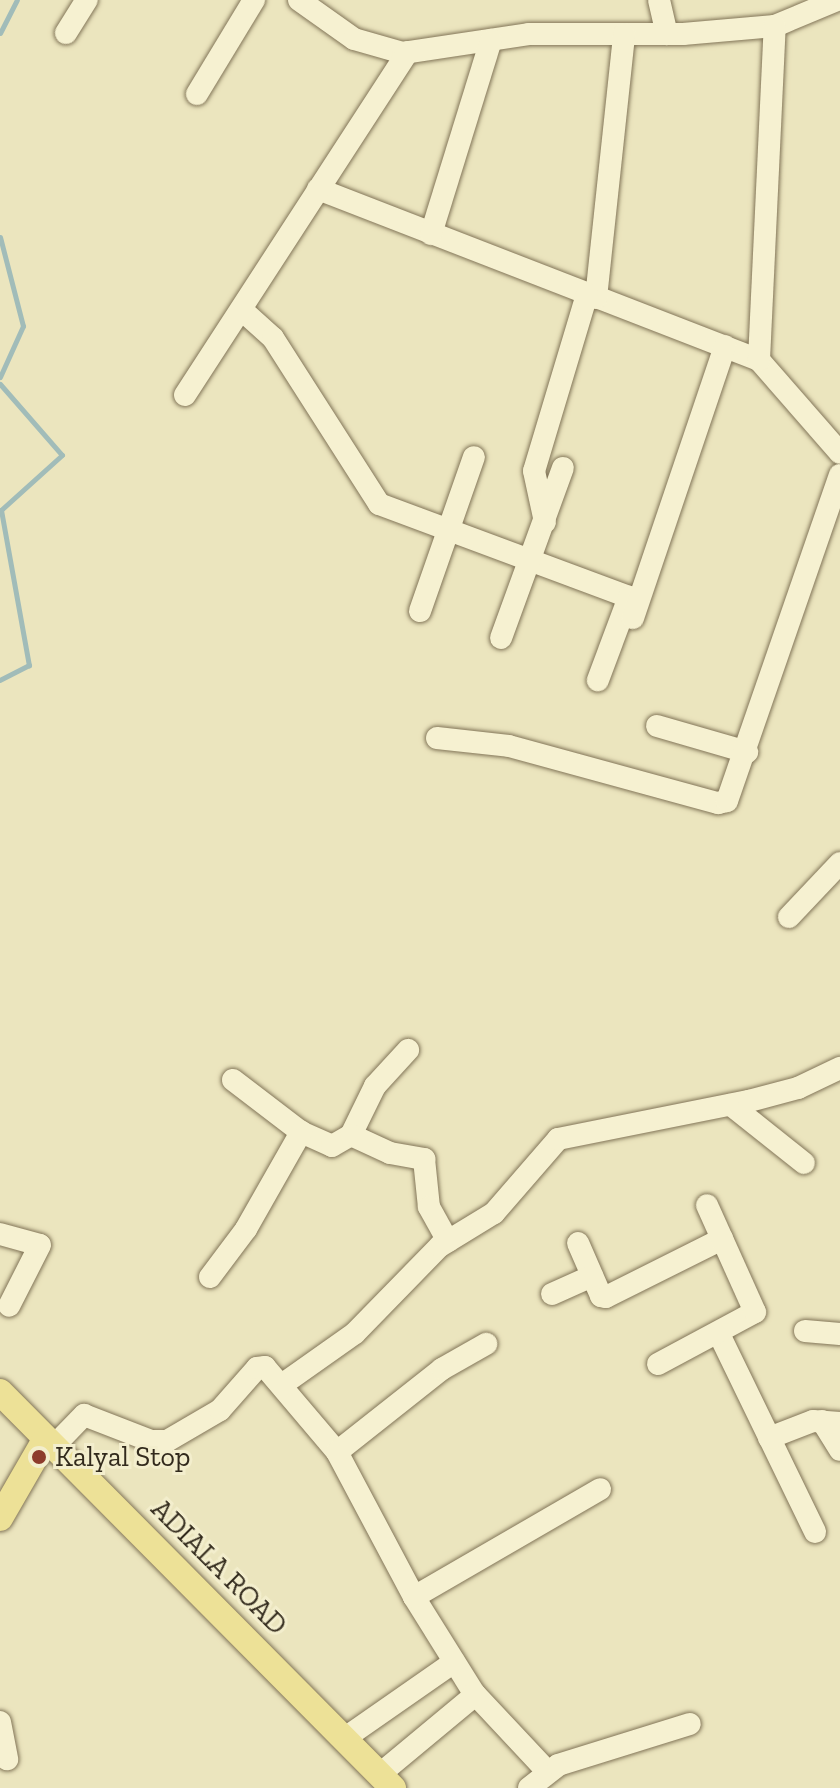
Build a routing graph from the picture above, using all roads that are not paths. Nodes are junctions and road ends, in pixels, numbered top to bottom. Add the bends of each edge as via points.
1 (87, 0) edge
2 (254, 0) edge
3 (299, 0) edge
4 (659, 0) edge
5 (783, 0) edge
6 (837, 0) edge
7 (779, 25) junction
8 (66, 33) dead end
9 (624, 34) junction
10 (667, 34) junction
11 (491, 40) junction
12 (408, 52) junction
13 (197, 94) dead end
14 (318, 189) junction
15 (431, 234) junction
16 (592, 296) junction
17 (243, 311) junction
18 (725, 346) junction
19 (759, 360) junction
20 (185, 395) dead end
21 (840, 453) edge
22 (474, 457) dead end
23 (563, 468) dead end
24 (840, 475) edge
25 (545, 522) junction
26 (451, 532) junction
27 (531, 562) junction
28 (637, 590) junction
29 (420, 611) dead end
30 (501, 638) dead end
31 (625, 640) dead end
32 (598, 680) dead end
33 (657, 726) dead end
34 (437, 738) dead end
35 (747, 752) junction
36 (840, 863) edge
37 (789, 917) dead end
38 (408, 1050) dead end
39 (840, 1068) edge
40 (233, 1080) dead end
41 (731, 1105) junction
42 (301, 1132) junction
43 (351, 1135) junction
44 (804, 1163) dead end
45 (707, 1205) dead end
46 (0, 1234) edge
47 (722, 1239) junction
48 (448, 1241) junction
49 (578, 1243) dead end
50 (592, 1276) junction
51 (210, 1277) dead end
52 (552, 1294) dead end
53 (9, 1306) dead end
54 (805, 1331) dead end
55 (719, 1334) junction
56 (840, 1334) edge
57 (486, 1344) dead end
58 (658, 1364) dead end
59 (283, 1384) junction
60 (0, 1392) edge
61 (0, 1415) edge
62 (831, 1422) edge
63 (769, 1438) junction
64 (44, 1446) junction
65 (840, 1450) edge
66 (337, 1452) junction
67 (600, 1489) dead end
68 (0, 1518) edge
69 (815, 1532) dead end
70 (414, 1597) junction
71 (454, 1662) junction
72 (475, 1695) junction
73 (0, 1722) edge
74 (690, 1724) dead end
75 (345, 1738) junction
76 (7, 1759) dead end
77 (547, 1771) junction
78 (381, 1783) edge
79 (529, 1788) edge

1 - 8 street
2 - 13 street
3 - 12 street via 354,39
4 - 10 street
5 - 7 street
6 - 7 street
7 - 10 street
7 - 19 street
9 - 10 street
9 - 11 street via 529,34
9 - 16 street
11 - 12 street
11 - 15 street
12 - 14 street
14 - 15 street
14 - 17 street
15 - 16 street
16 - 18 street
16 - 25 street via 534,471
17 - 20 street
17 - 26 street via 273,338 379,504
18 - 19 street
18 - 28 street
19 - 21 street
22 - 26 street
23 - 25 street
24 - 35 street
25 - 27 street
26 - 27 street
26 - 29 street
27 - 28 street
27 - 30 street
28 - 31 street
28 - 32 street
33 - 35 street
34 - 35 street via 509,746 718,803 733,791
36 - 37 street
38 - 43 street via 375,1086
39 - 41 street via 798,1088
40 - 42 street
41 - 44 street
41 - 48 street via 558,1139 494,1213
42 - 43 street via 332,1146
42 - 51 street via 246,1229
43 - 48 street via 390,1153 424,1159 429,1167 429,1207
45 - 47 street
46 - 53 street via 40,1245
47 - 50 street via 606,1297
47 - 55 street via 755,1312
48 - 59 street via 355,1333
49 - 50 street
50 - 52 street
54 - 56 street
55 - 58 street
55 - 63 street
57 - 66 street via 442,1369
59 - 64 street via 261,1366 220,1410 167,1441 151,1441 84,1415
59 - 66 street
60 - 64 main road, ADIALA ROAD
61 - 64 main road, ADIALA ROAD
62 - 63 street
62 - 65 street
63 - 69 street
64 - 68 main road
64 - 75 main road, ADIALA ROAD
64 - 78 main road, ADIALA ROAD
66 - 70 street
67 - 70 street
70 - 71 street
71 - 72 street
71 - 75 street
72 - 77 street
72 - 78 street
73 - 76 street
74 - 77 street
75 - 78 main road, ADIALA ROAD
77 - 79 street

